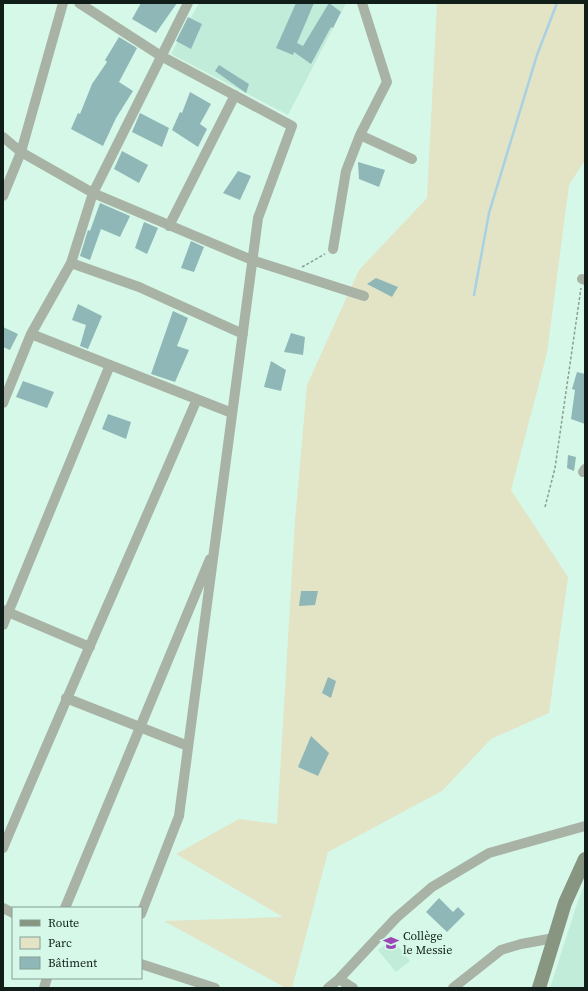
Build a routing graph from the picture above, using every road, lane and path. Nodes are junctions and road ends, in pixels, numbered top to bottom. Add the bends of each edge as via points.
1 (63, 3) edge
2 (79, 3) edge
3 (188, 3) edge
4 (362, 3) edge
5 (161, 56) junction
6 (235, 95) junction
7 (360, 135) junction
8 (3, 137) edge
9 (20, 152) junction
10 (412, 159) dead end
11 (93, 193) junction
12 (3, 196) edge
13 (168, 226) junction
14 (333, 249) joint
15 (252, 260) junction
16 (71, 263) junction
17 (290, 273) junction
18 (584, 280) edge
19 (364, 296) dead end
20 (31, 334) junction
21 (243, 334) junction
22 (110, 365) junction
23 (197, 399) junction
24 (3, 403) edge
25 (232, 413) junction
26 (545, 507) dead end
27 (215, 546) junction
28 (6, 612) edge
29 (3, 625) edge
30 (90, 647) junction
31 (66, 698) junction
32 (140, 727) junction
33 (188, 746) junction
34 (585, 826) edge
35 (3, 848) edge
36 (585, 859) edge
37 (65, 907) edge
38 (3, 908) edge
39 (142, 911) edge
40 (12, 912) edge
41 (554, 938) junction
42 (142, 964) edge
43 (339, 979) junction
44 (215, 988) edge
45 (328, 988) edge
46 (353, 988) edge
47 (453, 988) edge
48 (539, 988) edge

1 - 9 street
2 - 5 street
3 - 5 street
4 - 7 street via 387,82
5 - 6 street
5 - 11 street
6 - 13 street
6 - 15 street via 292,126 258,218
7 - 10 street
7 - 14 street via 346,171
8 - 9 street
9 - 11 street
9 - 12 street
11 - 13 street
11 - 16 street
13 - 15 street
14 - 17 path
15 - 17 street
15 - 21 street
16 - 20 street
16 - 21 street via 139,287
17 - 19 street
18 - 26 path via 555,468
20 - 22 street
20 - 24 street
21 - 25 street
22 - 23 street
22 - 28 street
23 - 25 street
23 - 30 street
25 - 27 street
27 - 32 street
27 - 33 street
28 - 29 street
28 - 30 street
30 - 31 street
31 - 32 street
31 - 35 street
32 - 33 street
32 - 37 street
33 - 39 street via 179,816
34 - 43 street via 490,853 432,887 396,918
36 - 41 street
38 - 40 street
41 - 47 street via 501,950
41 - 48 street
42 - 44 street
43 - 45 street
43 - 46 street

